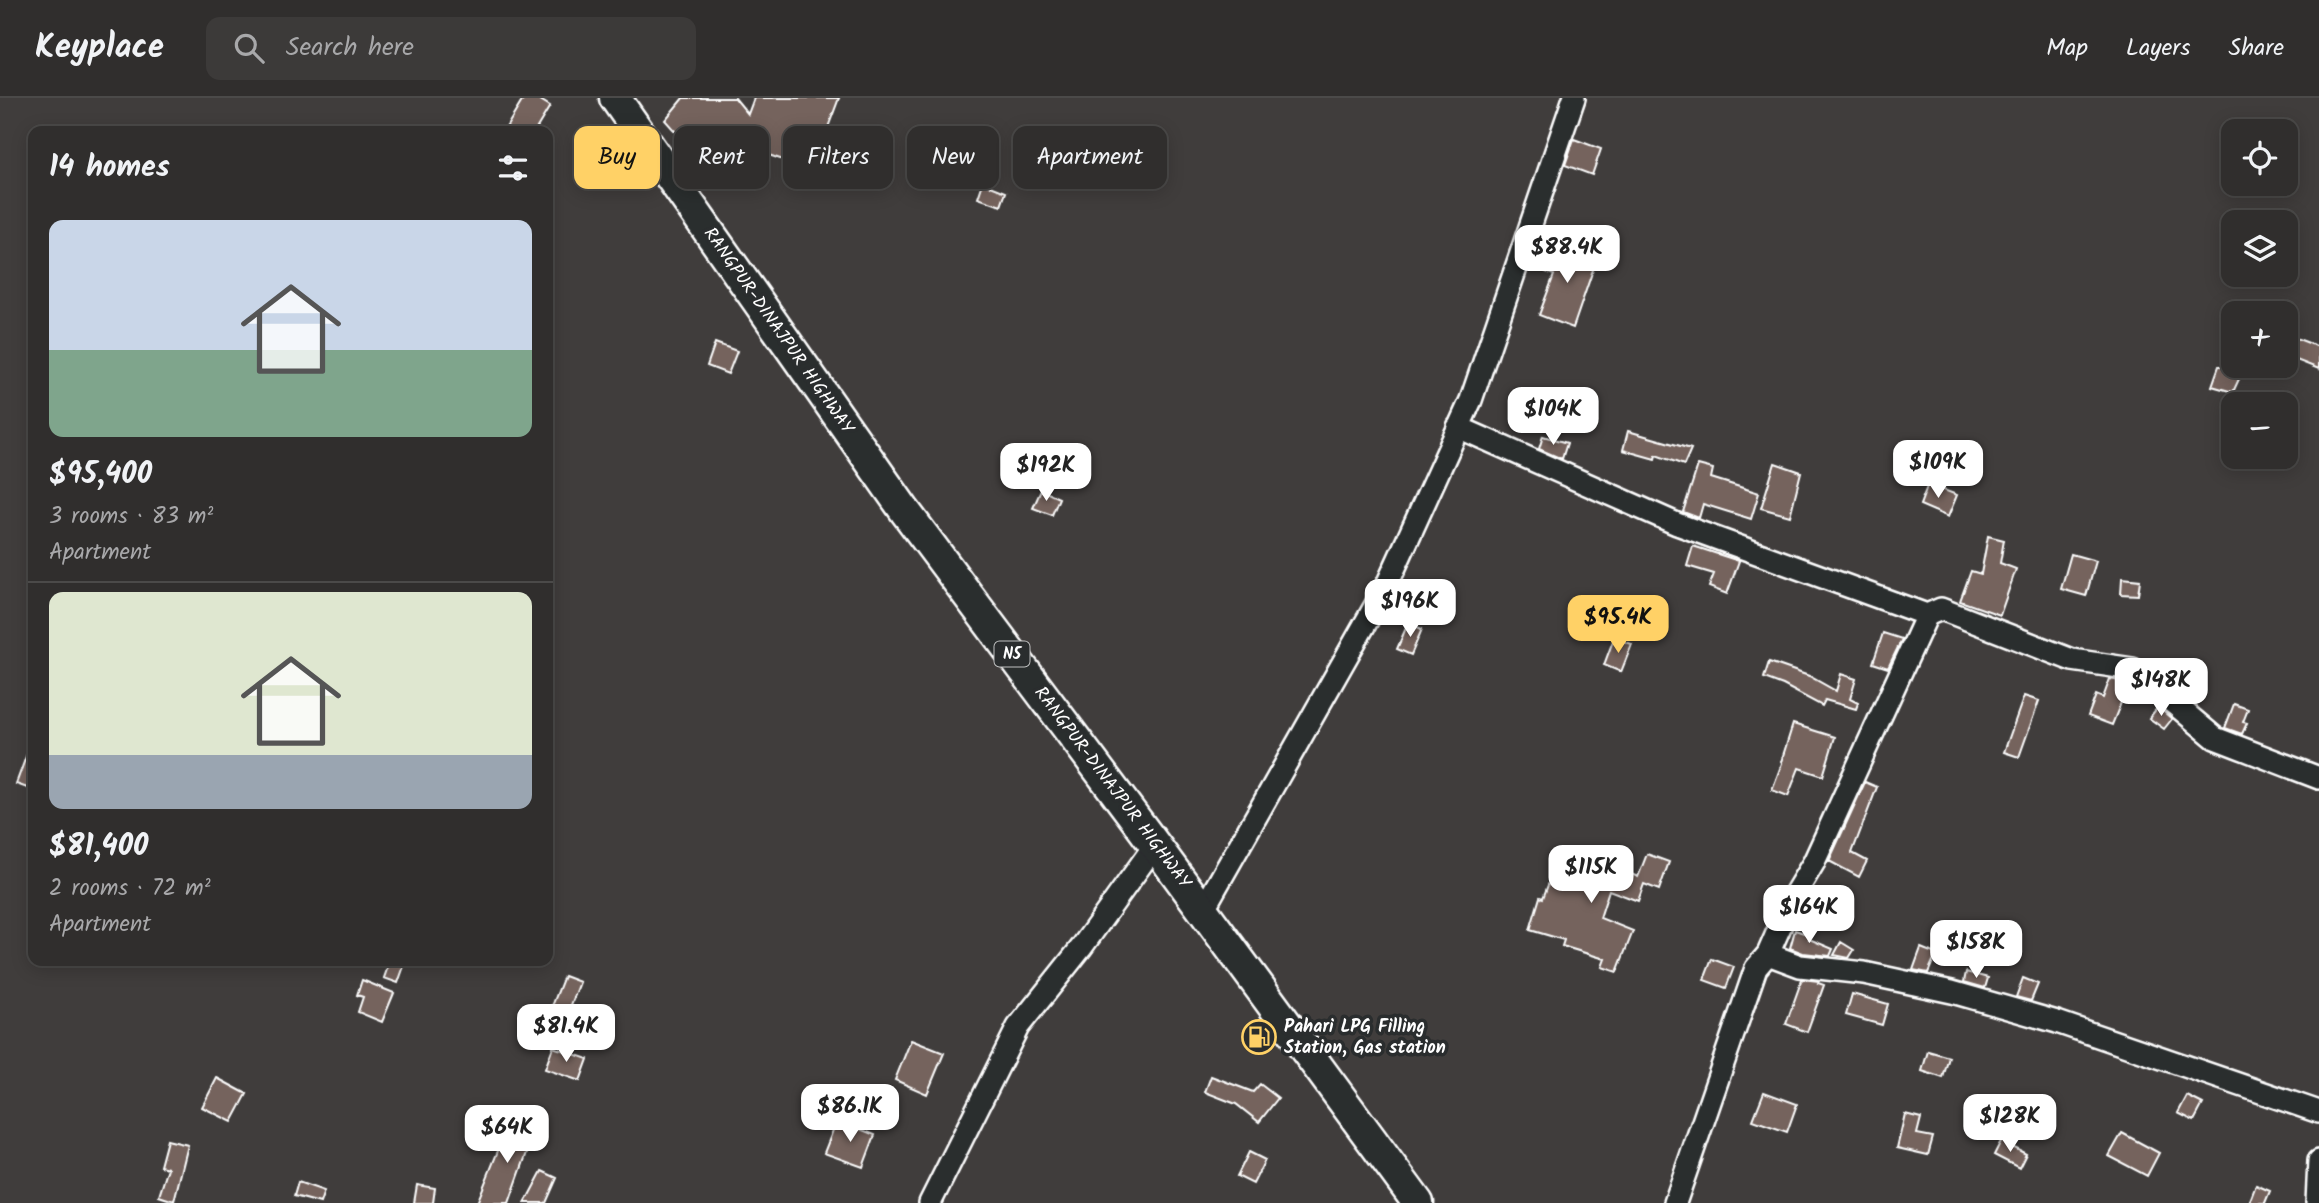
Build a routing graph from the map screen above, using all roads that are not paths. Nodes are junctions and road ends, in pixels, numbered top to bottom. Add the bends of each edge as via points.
1 (615, 98) edge
2 (1574, 98) edge
3 (1458, 427) junction
4 (1927, 615) junction
5 (2319, 778) edge
6 (1155, 845) junction
7 (1203, 910) junction
8 (1768, 954) junction
9 (2319, 1112) edge
10 (2319, 1161) edge
11 (930, 1203) edge
12 (1418, 1203) edge
13 (1675, 1203) edge
14 (2316, 1203) edge

1 - 6 highway, RANGPUR-DINAJPUR HIGHWAY / N5 via 905,511
2 - 3 street
3 - 4 street via 1677,524
3 - 7 street via 1386,587
4 - 5 street via 1941,609 2072,660 2133,669 2215,738
4 - 8 street
6 - 7 highway, RANGPUR-DINAJPUR HIGHWAY / N5
6 - 11 street via 1018,1027
7 - 12 highway, RANGPUR-DINAJPUR HIGHWAY / N5
8 - 9 street via 1800,967 1864,973 2057,1022
8 - 13 street via 1756,968
10 - 14 street

